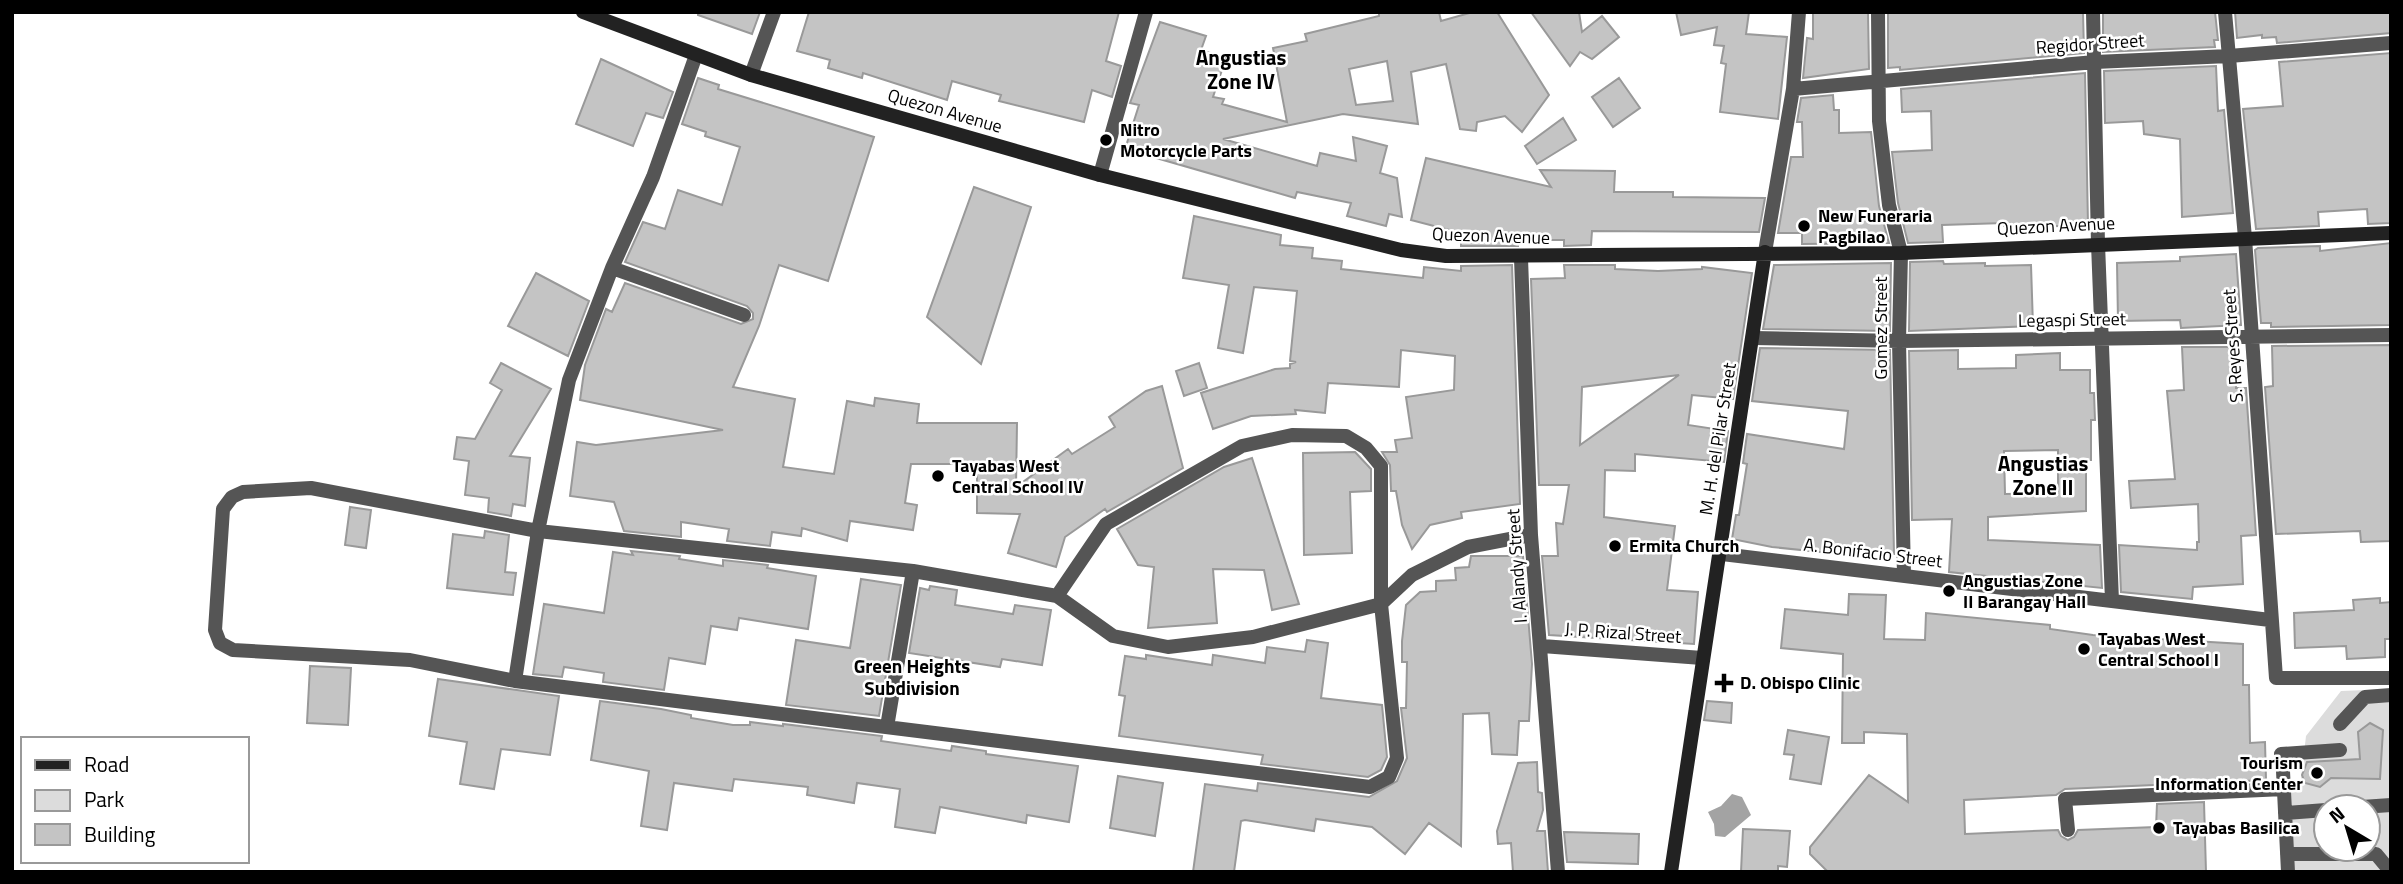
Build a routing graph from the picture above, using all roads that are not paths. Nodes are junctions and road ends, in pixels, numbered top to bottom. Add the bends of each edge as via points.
1 (583, 12) edge
2 (774, 12) edge
3 (1146, 12) edge
4 (1800, 12) edge
5 (1878, 12) edge
6 (2093, 12) edge
7 (2225, 12) edge
8 (2391, 43) edge
9 (696, 55) junction
10 (2229, 56) junction
11 (2095, 62) junction
12 (751, 75) junction
13 (1878, 82) junction
14 (1793, 89) junction
15 (1100, 175) junction
16 (2391, 233) edge
17 (2245, 238) junction
18 (2098, 244) junction
19 (1765, 252) junction
20 (1901, 253) junction
21 (1521, 258) junction
22 (612, 268) junction
23 (744, 316) dead end
24 (2391, 335) edge
25 (2252, 336) junction
26 (1754, 338) junction
27 (2101, 339) junction
28 (1899, 341) junction
29 (538, 531) junction
30 (1531, 535) junction
31 (1722, 554) junction
32 (913, 571) junction
33 (1905, 576) junction
34 (1057, 596) junction
35 (2112, 601) junction
36 (1381, 604) junction
37 (2270, 620) junction
38 (1542, 646) junction
39 (1702, 658) junction
40 (2391, 678) edge
41 (515, 681) junction
42 (2391, 695) edge
43 (2340, 724) dead end
44 (887, 727) junction
45 (2340, 750) dead end
46 (2281, 754) dead end
47 (2283, 771) dead end
48 (2284, 789) junction
49 (2312, 811) edge
50 (2285, 813) junction
51 (2068, 830) dead end
52 (2287, 855) junction
53 (1558, 872) edge
54 (1671, 872) edge
55 (2288, 872) edge
56 (2391, 872) edge

1 - 9 main road, Quezon Avenue
2 - 12 street
3 - 15 street
4 - 14 street, M. H. del Pilar Street
5 - 13 street, Gomez Street
6 - 11 street
7 - 10 street, S. Reyes Street
8 - 10 street, Regidor Street
9 - 12 main road, Quezon Avenue
9 - 22 street via 653,177
10 - 11 street, Regidor Street
10 - 17 street, S. Reyes Street
11 - 13 street, Regidor Street
11 - 18 street
12 - 15 main road, Quezon Avenue
13 - 14 street, Regidor Street
13 - 20 street, Gomez Street via 1889,205
14 - 19 street, M. H. del Pilar Street
15 - 21 main road, Quezon Avenue via 1401,250
16 - 17 main road, Quezon Avenue
17 - 18 main road, Quezon Avenue
17 - 25 street, S. Reyes Street
18 - 20 main road, Quezon Avenue
18 - 27 street
19 - 20 main road, Quezon Avenue
19 - 21 main road, Quezon Avenue
19 - 26 main road, M. H. del Pilar Street
20 - 28 street, Gomez Street
21 - 30 street, I. Alandy Street
22 - 23 street
22 - 29 street via 569,380
24 - 25 street, Legaspi Street
25 - 27 street, Legaspi Street
25 - 37 street, S. Reyes Street
26 - 28 street, Legaspi Street
26 - 31 main road, M. H. del Pilar Street via 1725,509
27 - 28 street, Legaspi Street
27 - 35 street
28 - 33 street, Gomez Street
29 - 32 street
29 - 41 street
29 - 41 street via 311,488 243,492 223,509 215,630 220,643 233,650 411,660
30 - 36 street via 1468,547 1412,575
30 - 38 street, I. Alandy Street
31 - 33 street, A. Bonifacio Street
31 - 39 main road, M. H. del Pilar Street
32 - 34 street
32 - 44 street
33 - 35 street, A. Bonifacio Street
34 - 36 street via 1113,636 1168,647 1252,637
34 - 36 street via 1106,524 1242,446 1292,435 1346,436 1366,448 1381,466
35 - 37 street, A. Bonifacio Street
36 - 44 street via 1397,758 1389,777 1370,787
37 - 40 street, S. Reyes Street via 2276,678
38 - 39 street, J. P. Rizal Street
38 - 53 street, I. Alandy Street
39 - 54 main road, M. H. del Pilar Street
41 - 44 street
42 - 43 street via 2365,697
45 - 46 street
47 - 48 street
48 - 50 street
48 - 51 street via 2065,799
49 - 50 street
50 - 52 street
52 - 55 street
52 - 56 street via 2376,854

